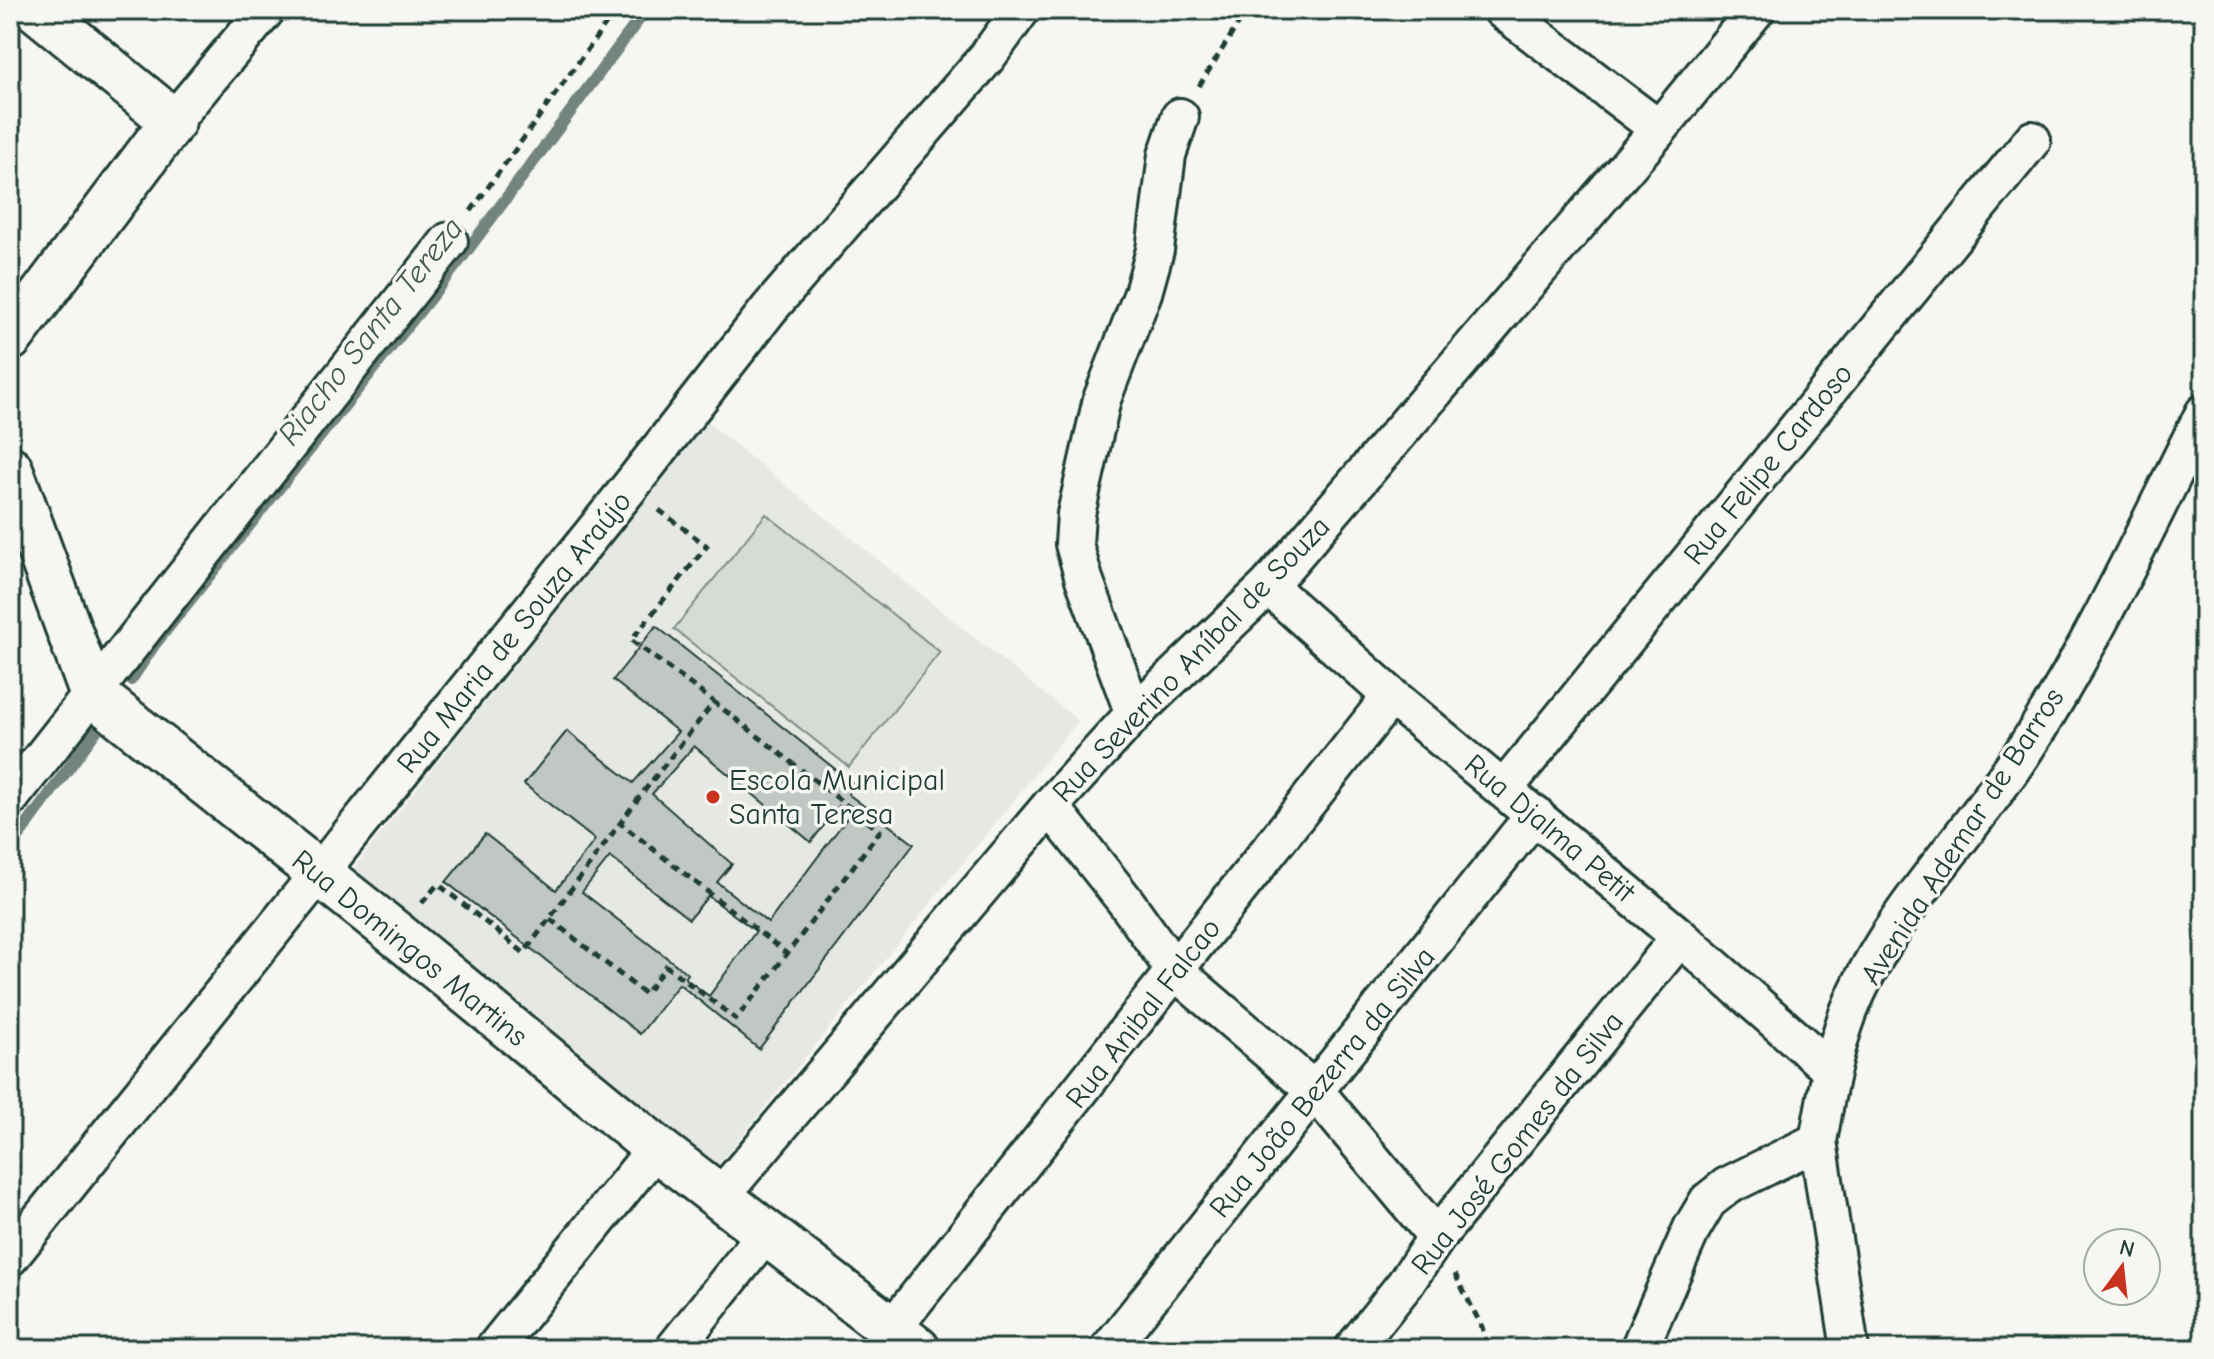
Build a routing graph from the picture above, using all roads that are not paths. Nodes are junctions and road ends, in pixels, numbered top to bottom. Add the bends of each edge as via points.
1 (37, 10) edge
2 (266, 10) edge
3 (1021, 10) edge
4 (1502, 10) edge
5 (1756, 10) edge
6 (1180, 117) road end
7 (173, 121) junction
8 (1659, 129) junction
9 (2032, 140) dead end
10 (449, 241) road end
11 (10, 338) edge
12 (2204, 413) edge
13 (10, 469) edge
14 (1268, 586) junction
15 (92, 693) junction
16 (1391, 696) junction
17 (1134, 714) junction
18 (1504, 789) junction
19 (10, 798) edge
20 (1050, 806) junction
21 (1535, 814) junction
22 (320, 874) junction
23 (1680, 937) junction
24 (1176, 972) junction
25 (1831, 1070) junction
26 (1315, 1091) junction
27 (1818, 1141) junction
28 (656, 1148) junction
29 (719, 1198) junction
30 (767, 1232) junction
31 (1437, 1237) junction
32 (10, 1257) edge
33 (905, 1339) edge
34 (494, 1349) edge
35 (674, 1349) edge
36 (1109, 1349) edge
37 (1353, 1349) edge
38 (1639, 1349) edge
39 (1850, 1349) edge

1 - 7 street
2 - 7 street
3 - 22 street, Rua Maria de Souza Araújo via 987,57 769,309
4 - 8 street
5 - 8 street, Rua Severino Aníbal de Souza
6 - 17 street via 1167,155 1155,250 1102,399 1076,514 1074,544
7 - 11 street
8 - 14 street, Rua Severino Aníbal de Souza
9 - 18 street, Rua Felipe Cardoso
10 - 15 street
12 - 25 street, Avenida Ademar de Barros via 2096,626 2021,755 1887,939 1850,1009
13 - 15 street
14 - 16 street, Rua Djalma Petit
14 - 17 street, Rua Severino Aníbal de Souza
15 - 19 street
15 - 22 street, Rua Domingos Martins
16 - 18 street, Rua Djalma Petit
16 - 24 street, Rua Anibal Falcao
17 - 20 street, Rua Severino Aníbal de Souza
18 - 21 street, Rua Djalma Petit
20 - 24 street
20 - 29 street, Rua Severino Aníbal de Souza
21 - 23 street, Rua Djalma Petit
21 - 26 street, Rua João Bezerra da Silva
22 - 28 street, Rua Domingos Martins
22 - 32 street, Rua Maria de Souza Araújo
23 - 25 street, Rua Djalma Petit
23 - 31 street, Rua José Gomes da Silva
24 - 26 street
24 - 33 street, Rua Anibal Falcao
25 - 27 street, Avenida Ademar de Barros
26 - 31 street
26 - 36 street, Rua João Bezerra da Silva
27 - 38 street via 1727,1186 1708,1201
27 - 39 street, Avenida Ademar de Barros
28 - 29 street, Rua Domingos Martins
28 - 34 street
29 - 30 street, Rua Domingos Martins
30 - 33 street, Rua Domingos Martins
30 - 35 street
31 - 37 street, Rua José Gomes da Silva

